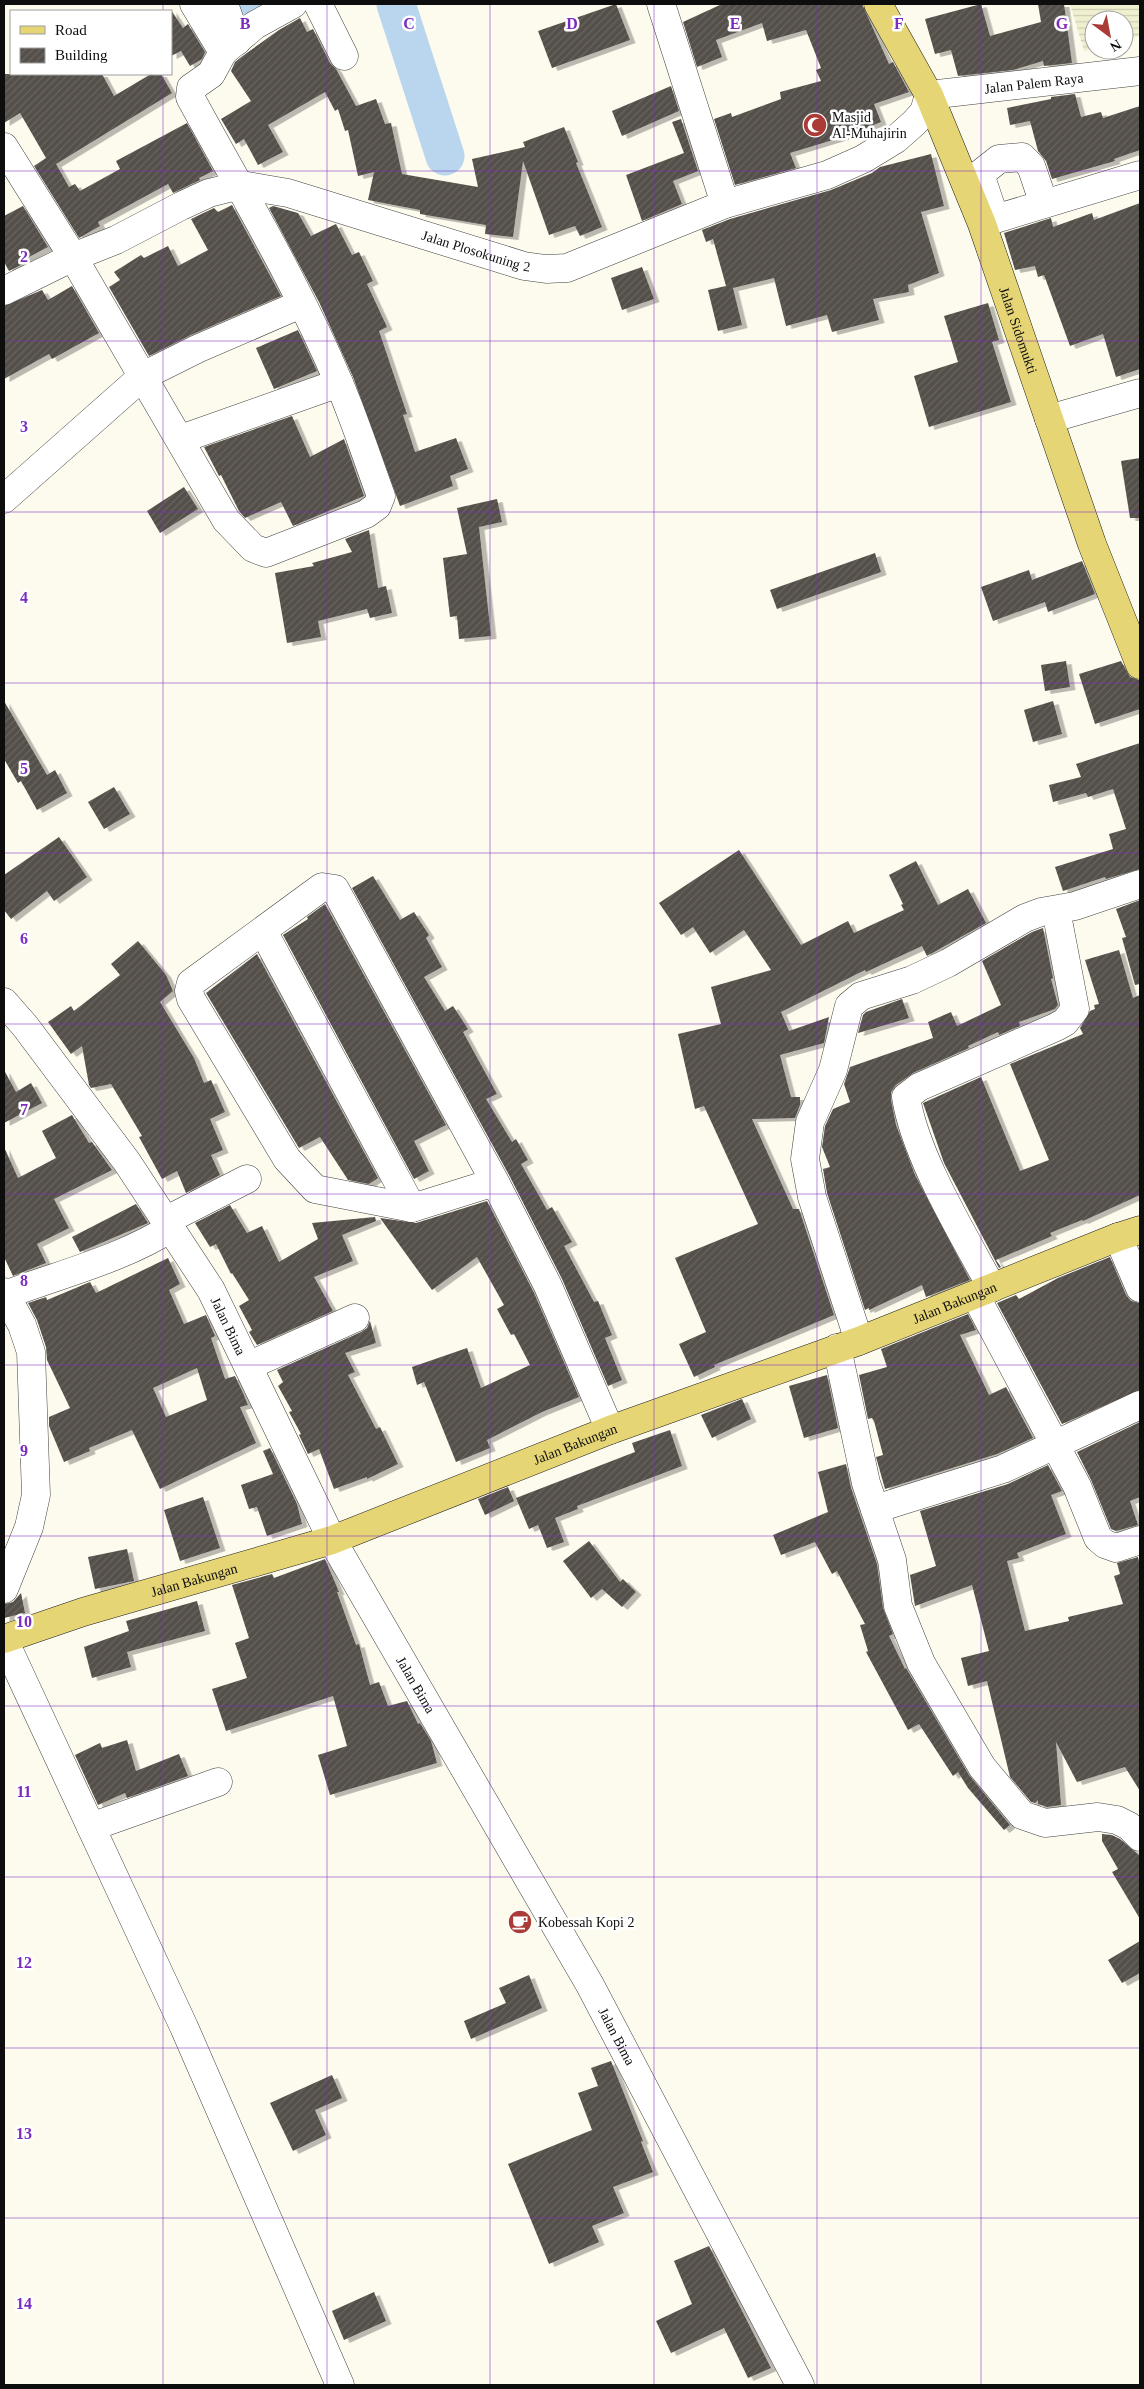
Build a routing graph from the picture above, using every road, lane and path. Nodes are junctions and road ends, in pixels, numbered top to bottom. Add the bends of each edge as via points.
1 (194, 4) edge
2 (224, 4) edge
3 (293, 4) edge
4 (318, 4) edge
5 (661, 4) edge
6 (878, 4) edge
7 (230, 47) junction
8 (344, 56) dead end
9 (1140, 71) edge
10 (928, 96) junction
11 (4, 147) edge
12 (1140, 175) edge
13 (241, 185) junction
14 (725, 204) junction
15 (1044, 204) dead end
16 (73, 257) junction
17 (4, 292) edge
18 (302, 304) junction
19 (143, 376) junction
20 (339, 383) junction
21 (1140, 393) edge
22 (1049, 419) junction
23 (181, 439) junction
24 (4, 499) edge
25 (1140, 665) edge
26 (1140, 884) edge
27 (1056, 910) junction
28 (263, 931) junction
29 (4, 1002) edge
30 (14, 1032) edge
31 (247, 1179) dead end
32 (495, 1182) junction
33 (412, 1208) junction
34 (169, 1224) junction
35 (1129, 1234) edge
36 (1140, 1288) edge
37 (983, 1292) junction
38 (4, 1293) edge
39 (355, 1318) dead end
40 (848, 1345) junction
41 (248, 1366) junction
42 (1140, 1405) edge
43 (610, 1430) junction
44 (1056, 1445) junction
45 (875, 1509) junction
46 (332, 1540) junction
47 (1140, 1540) edge
48 (4, 1589) edge
49 (4, 1639) edge
50 (218, 1782) dead end
51 (91, 1827) junction
52 (1140, 1837) edge
53 (340, 2385) edge
54 (800, 2385) edge

1 - 7 street
2 - 7 street
3 - 7 street via 255,25
4 - 8 street
5 - 14 street
6 - 10 main road, Jalan Sidomukti
7 - 13 street via 211,74 191,88 189,94
9 - 10 street, Jalan Palem Raya
10 - 14 street, Jalan Plosokuning 2 via 924,112 914,123 896,139 863,159 827,175
10 - 22 main road, Jalan Sidomukti via 982,224
11 - 16 street
12 - 15 street
13 - 14 street, Jalan Plosokuning 2 via 288,193 404,231 524,266 546,269 567,268
13 - 16 street, Jalan Plosokuning 2 via 202,196 116,240
13 - 18 street
16 - 17 street, Jalan Plosokuning 2
16 - 19 street
18 - 19 street
18 - 20 street
19 - 23 street
19 - 24 street
20 - 23 street
20 - 23 street via 381,496 377,506 366,514 266,553 253,548 226,520
21 - 22 street
22 - 25 main road, Jalan Sidomukti via 1092,544
26 - 27 street
27 - 37 street via 1075,1009 1072,1015 1056,1028 919,1087 906,1097 918,1136
27 - 40 street via 1025,918 948,963 912,980 861,996 849,1006 833,1070 810,1122 805,1159
28 - 32 street via 322,887 335,889
28 - 33 street
28 - 33 street via 197,977 189,991 192,999 287,1159 315,1189
29 - 30 street, Jalan Bima
30 - 34 street, Jalan Bima via 127,1162
31 - 34 street
32 - 33 street
32 - 43 street via 548,1286
34 - 38 street via 157,1237 125,1251
34 - 41 street, Jalan Bima via 211,1290
35 - 36 street
35 - 37 main road, Jalan Bakungan
37 - 40 main road, Jalan Bakungan
37 - 44 street
38 - 48 street via 22,1325 31,1352 36,1495 29,1527
39 - 41 street
40 - 43 main road, Jalan Bakungan
40 - 45 street via 866,1483
41 - 46 street, Jalan Bima
42 - 44 street
43 - 46 main road, Jalan Bakungan
44 - 45 street via 1003,1469
44 - 47 street via 1098,1538 1116,1548
45 - 52 street via 892,1560 898,1606 921,1663 982,1767 1003,1794 1022,1815 1045,1823 1098,1817 1117,1820
46 - 49 main road, Jalan Bakungan via 83,1612
46 - 54 street, Jalan Bima via 590,1985
49 - 51 street
50 - 51 street
51 - 53 street via 184,2027

